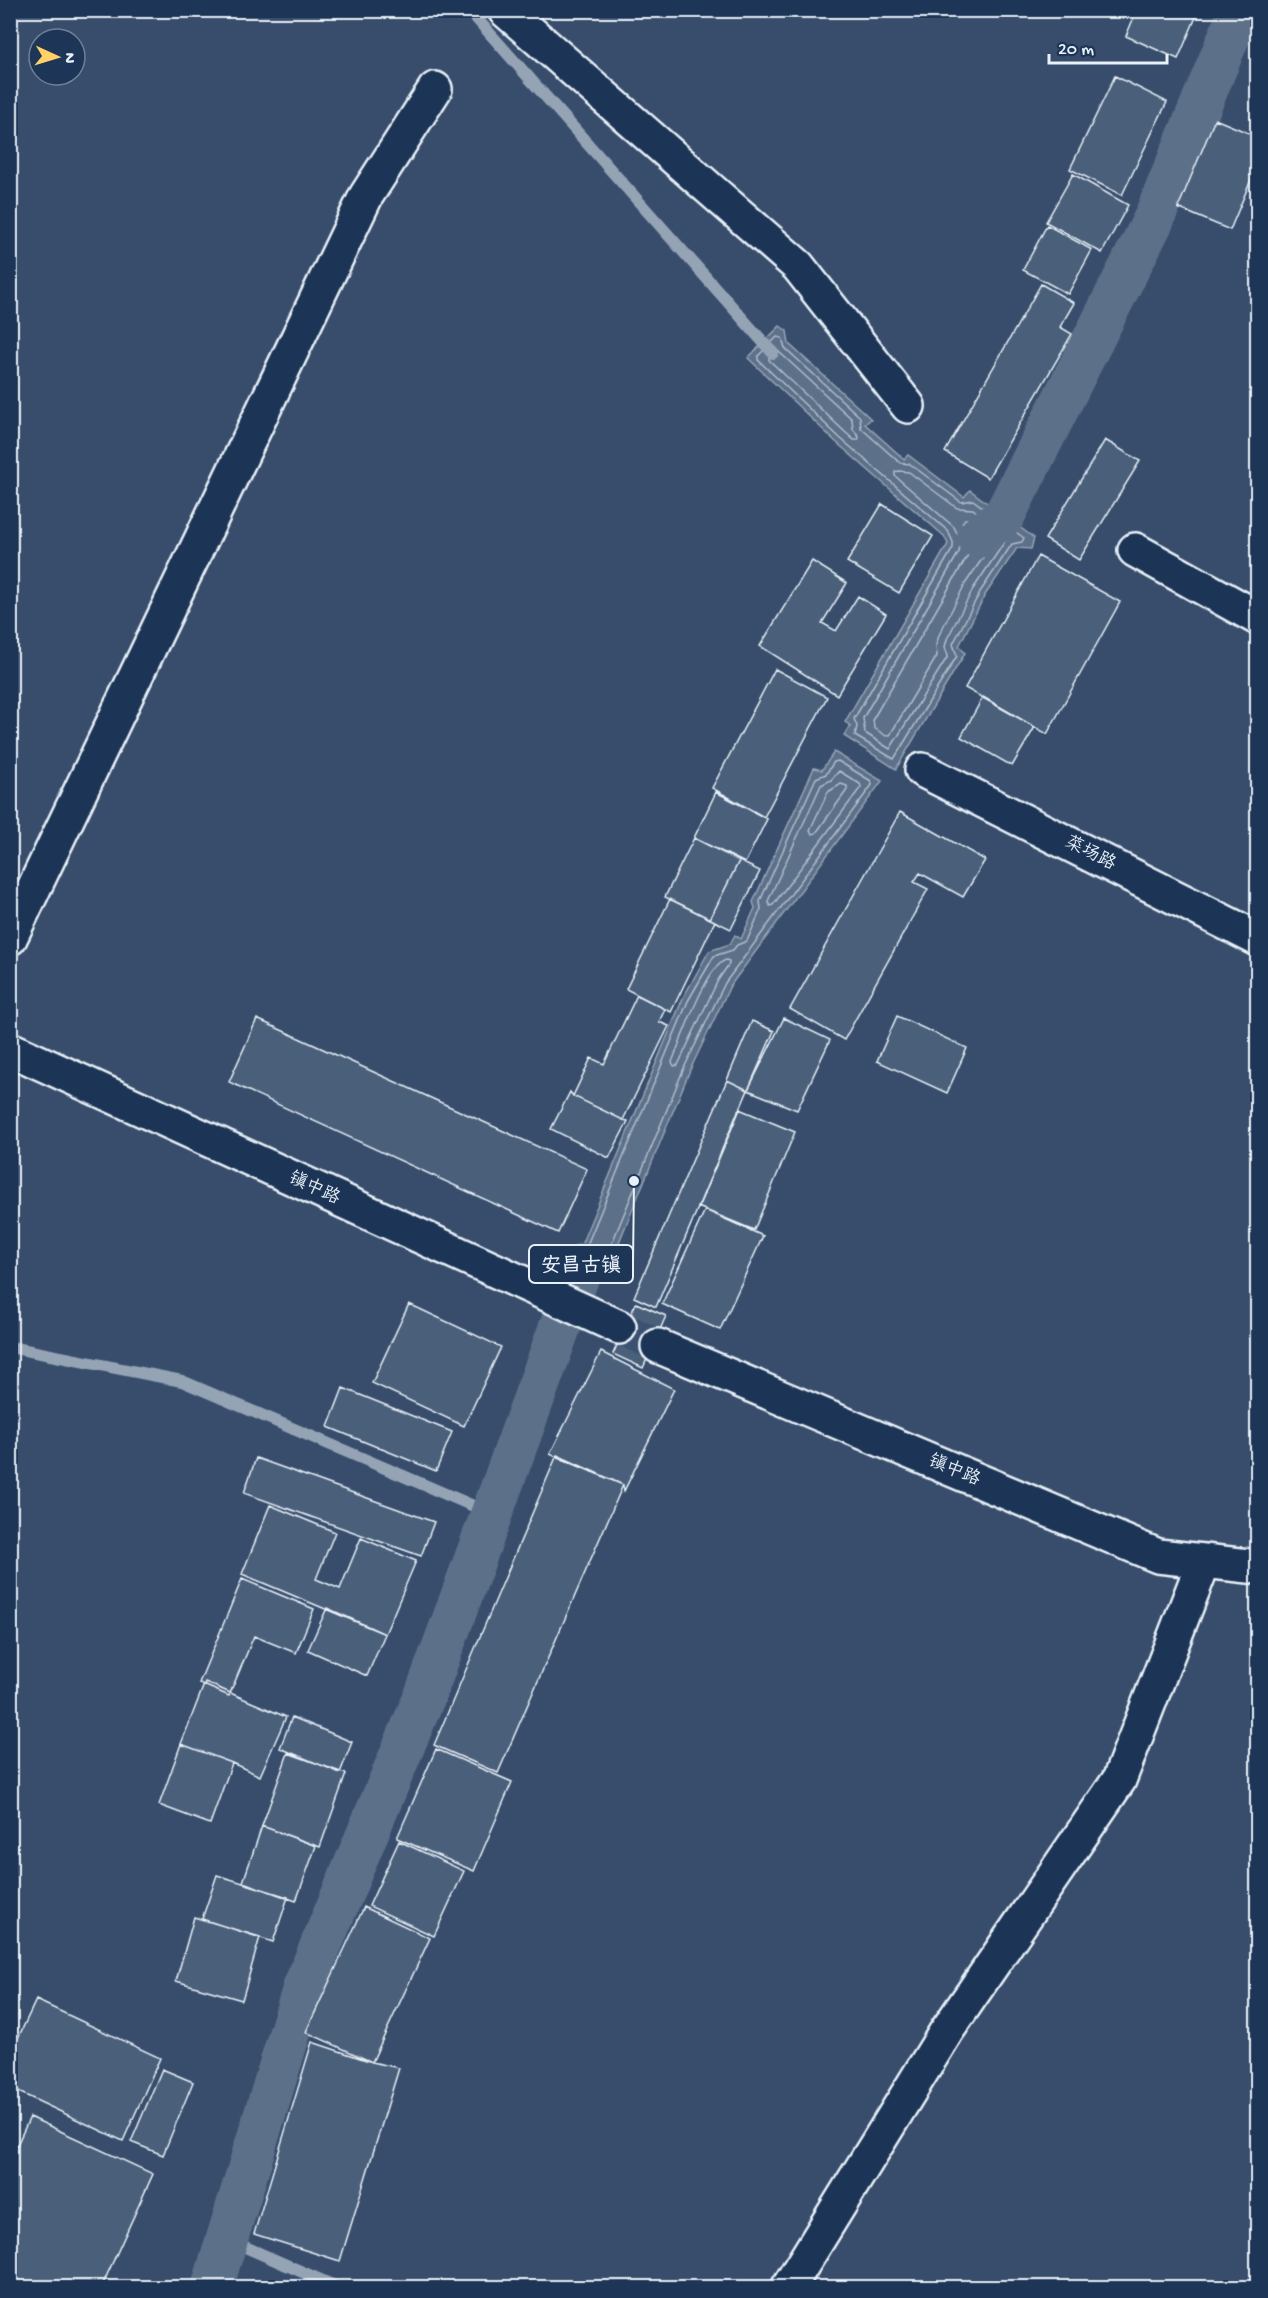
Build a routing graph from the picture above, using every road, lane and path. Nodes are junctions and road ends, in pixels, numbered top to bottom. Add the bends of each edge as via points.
1 (505, 10) edge
2 (435, 89) dead end
3 (908, 406) dead end
4 (1135, 550) dead end
5 (1257, 618) edge
6 (922, 770) dead end
7 (10, 938) edge
8 (1257, 939) edge
9 (10, 1049) edge
10 (619, 1327) tunnel mouth
11 (658, 1346) tunnel mouth
12 (1204, 1561) junction
13 (1257, 1567) edge
14 (788, 2288) edge

1 - 3 street via 798,266
2 - 7 street via 366,196
4 - 5 street
6 - 8 street, 菜场路
9 - 10 street, 镇中路
11 - 12 street, 镇中路 via 1158,1556
12 - 13 street, 镇中路
12 - 14 street via 1119,1780 946,2032

